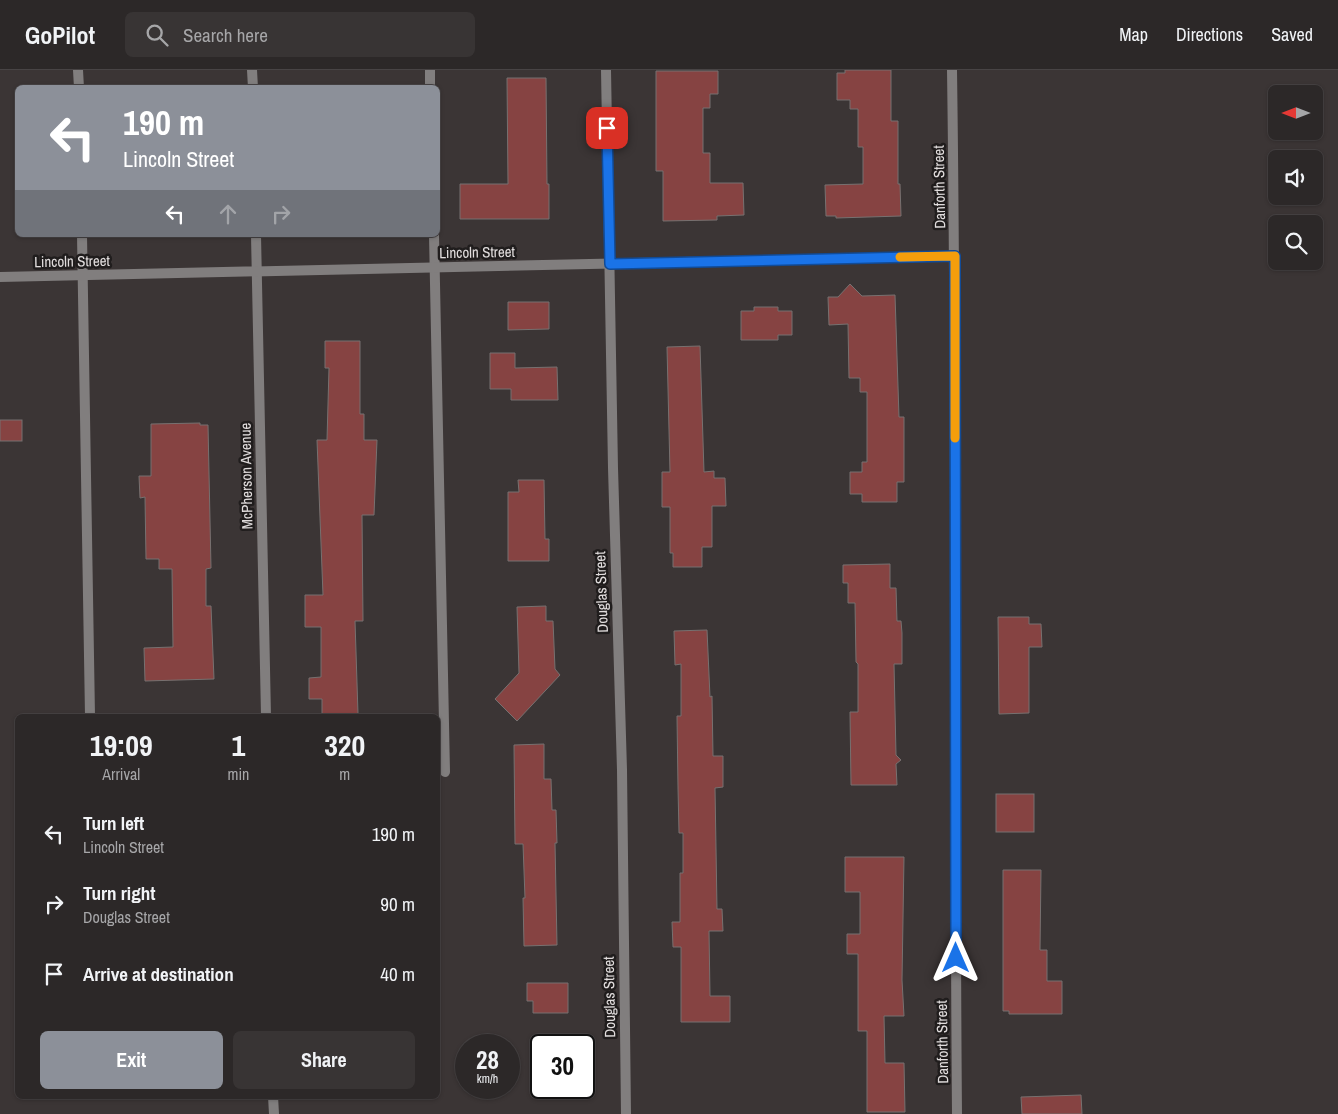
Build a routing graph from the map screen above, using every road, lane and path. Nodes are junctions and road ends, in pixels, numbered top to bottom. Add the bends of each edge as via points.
1 (78, 70) edge
2 (252, 70) edge
3 (430, 70) edge
4 (606, 70) edge
5 (952, 70) edge
6 (79, 85) edge
7 (253, 85) edge
8 (430, 85) edge
9 (82, 237) edge
10 (256, 237) edge
11 (434, 237) edge
12 (955, 256) junction
13 (610, 264) junction
14 (434, 268) junction
15 (256, 272) junction
16 (82, 275) junction
17 (0, 277) edge
18 (90, 714) edge
19 (266, 714) edge
20 (445, 772) dead end
21 (273, 1099) edge
22 (274, 1114) edge
23 (626, 1114) edge
24 (958, 1114) edge

1 - 6 street
2 - 7 street
3 - 8 street
4 - 13 street, Douglas Street
5 - 12 street, Danforth Street
9 - 16 street
10 - 15 street, McPherson Avenue
11 - 14 street
12 - 13 street, Lincoln Street
12 - 24 street, Danforth Street
13 - 14 street, Lincoln Street
13 - 23 street, Douglas Street
14 - 15 street, Lincoln Street
14 - 20 street
15 - 16 street, Lincoln Street
15 - 19 street, McPherson Avenue
16 - 17 street, Lincoln Street
16 - 18 street
21 - 22 street

